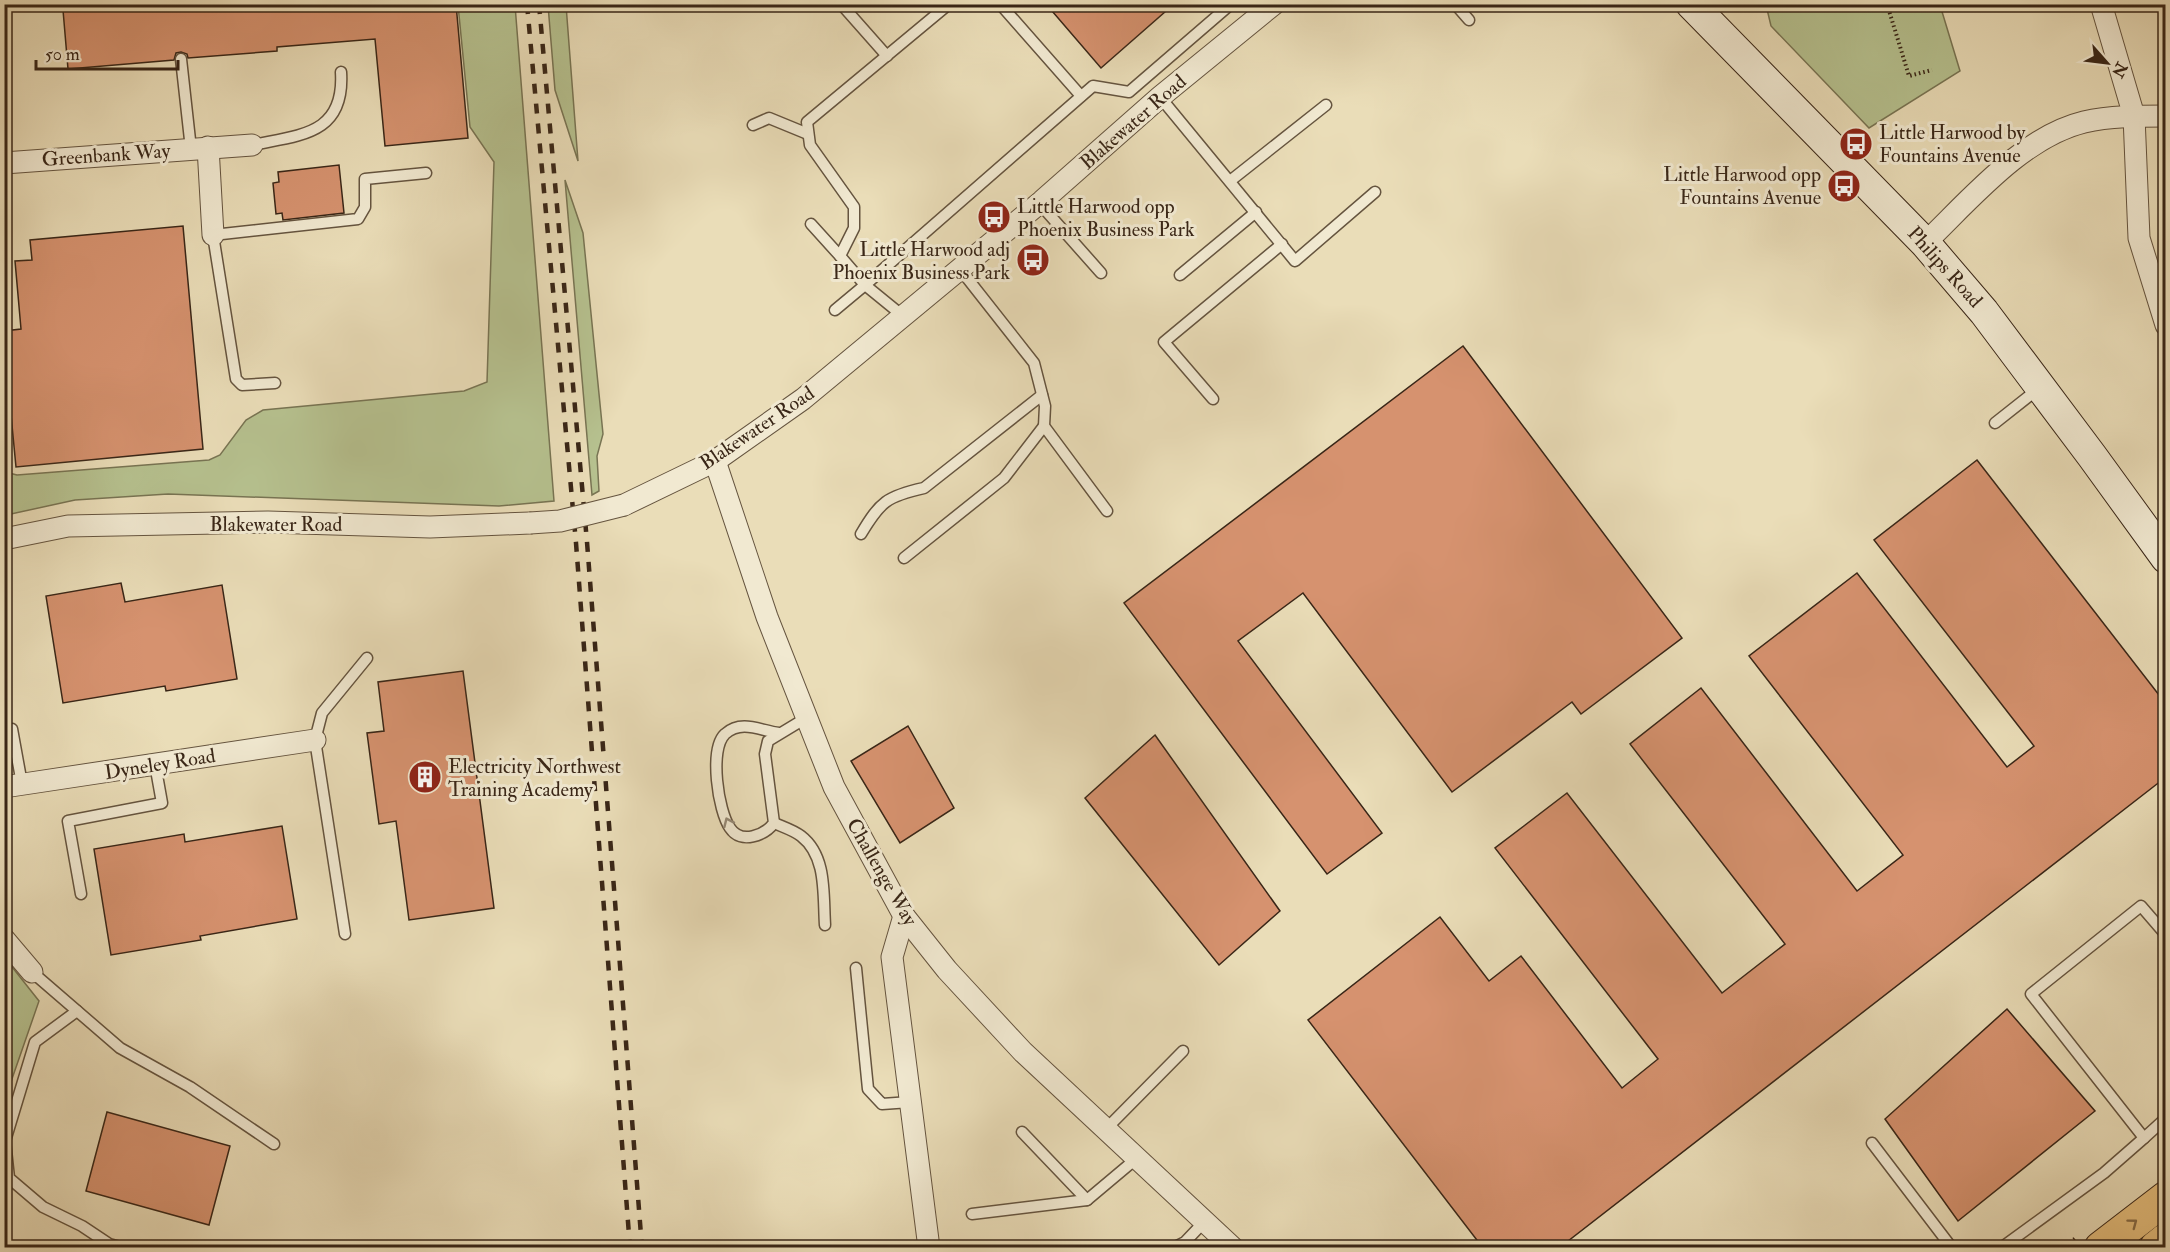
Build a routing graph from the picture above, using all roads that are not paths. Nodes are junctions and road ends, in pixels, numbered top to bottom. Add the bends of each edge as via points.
1 (841, 4) edge
2 (949, 4) edge
3 (1000, 4) edge
4 (1231, 4) edge
5 (1274, 4) edge
6 (1455, 4) edge
7 (1691, 4) edge
8 (2101, 4) edge
9 (1469, 20) dead end
10 (887, 56) junction
11 (181, 59) dead end
12 (341, 72) dead end
13 (1081, 96) junction
14 (1160, 97) junction
15 (1326, 105) dead end
16 (2134, 116) junction
17 (2166, 116) edge
18 (753, 125) dead end
19 (808, 134) junction
20 (252, 145) joint
21 (200, 148) junction
22 (4, 163) edge
23 (426, 173) dead end
24 (1230, 181) junction
25 (1375, 192) dead end
26 (1039, 203) junction
27 (1256, 212) junction
28 (811, 225) dead end
29 (213, 235) junction
30 (1925, 243) junction
31 (1282, 244) junction
32 (840, 256) junction
33 (960, 269) junction
34 (1101, 273) dead end
35 (1180, 275) dead end
36 (865, 285) junction
37 (835, 310) dead end
38 (903, 316) junction
39 (2166, 325) edge
40 (275, 384) dead end
41 (2041, 387) junction
42 (1042, 395) junction
43 (1213, 399) dead end
44 (1995, 423) dead end
45 (1044, 426) junction
46 (715, 461) junction
47 (1107, 511) dead end
48 (861, 534) dead end
49 (4, 539) edge
50 (904, 558) dead end
51 (2166, 558) edge
52 (367, 658) dead end
53 (806, 718) junction
54 (4, 730) edge
55 (779, 733) junction
56 (315, 740) junction
57 (155, 764) junction
58 (13, 786) edge
59 (774, 824) junction
60 (81, 894) dead end
61 (904, 916) junction
62 (825, 925) dead end
63 (345, 934) dead end
64 (2166, 935) edge
65 (4, 939) edge
66 (855, 968) dead end
67 (32, 972) joint
68 (77, 1011) junction
69 (1183, 1051) dead end
70 (910, 1102) junction
71 (2166, 1118) edge
72 (1106, 1129) junction
73 (1022, 1132) dead end
74 (2144, 1138) junction
75 (1872, 1143) dead end
76 (274, 1144) dead end
77 (1137, 1158) junction
78 (2166, 1198) edge
79 (1087, 1200) junction
80 (972, 1214) dead end
81 (1205, 1221) junction
82 (2166, 1240) edge
83 (124, 1248) edge
84 (929, 1248) edge
85 (1173, 1248) edge
86 (1233, 1248) edge
87 (1952, 1248) edge
88 (2001, 1248) edge
89 (2101, 1248) edge
90 (2156, 1248) edge

1 - 10 lane
2 - 10 lane
3 - 13 lane
4 - 13 lane via 1129,92 1093,86
5 - 14 street, Blakewater Road
6 - 9 lane
7 - 30 street, Philips Road
8 - 16 street
10 - 19 lane via 807,122
11 - 21 lane
12 - 20 lane via 337,106 328,121 309,133
13 - 36 lane
14 - 24 lane
14 - 26 street, Blakewater Road
15 - 24 lane
16 - 17 street
16 - 30 street via 2083,122 2038,143 1995,175
16 - 39 street via 2139,238
18 - 19 lane via 768,118
19 - 32 lane via 810,145 854,207 854,228
20 - 21 street, Greenbank Way
21 - 22 street, Greenbank Way
21 - 29 street
23 - 29 lane via 365,179 365,207 358,219
24 - 27 lane
25 - 31 lane via 1295,261
26 - 33 street, Blakewater Road
26 - 34 lane
27 - 31 lane
27 - 35 lane
28 - 32 lane
29 - 40 lane via 236,379 242,385
30 - 41 street, Philips Road
31 - 43 lane via 1164,342
32 - 36 lane
33 - 38 street, Blakewater Road
33 - 42 lane via 1034,363
36 - 37 lane
36 - 38 lane
38 - 46 street, Blakewater Road via 803,399
41 - 44 lane
41 - 51 street, Philips Road
42 - 45 lane
42 - 48 lane via 924,488 886,500
45 - 47 lane
45 - 50 lane via 1004,478
46 - 49 street, Blakewater Road, bridge via 624,504 560,521 430,527 268,522 68,526
46 - 53 street, Challenge Way via 767,617
52 - 56 lane via 322,713
53 - 55 lane
53 - 61 street, Challenge Way via 834,787
54 - 58 lane via 12,729
55 - 59 lane via 768,741 765,754
59 -> 55 lane via 756,836 740,836 730,830 716,771 718,748 725,734 751,726
56 - 57 street, Dyneley Road
56 - 63 lane
57 - 58 street, Dyneley Road
57 - 60 lane via 162,803 69,820
59 - 62 lane via 799,834 814,848 820,864
61 - 70 street via 891,957
61 - 72 street, Challenge Way via 947,970 1023,1052
64 - 74 lane via 2141,906 2031,994
65 - 67 street
66 - 70 lane via 868,1089 882,1104
67 - 68 lane
68 - 76 lane via 120,1048 190,1087
68 - 83 lane via 35,1042 5,1142 9,1178 44,1207 109,1244
69 - 72 lane
70 - 84 street
71 - 74 lane
72 - 77 street, Challenge Way
73 - 79 lane
74 - 88 lane via 2104,1173
75 - 87 lane
77 - 79 lane
77 - 81 street, Challenge Way
89 -> 78 highway
79 - 80 lane
81 - 85 lane via 1185,1242
81 - 86 street, Challenge Way
82 - 90 highway

